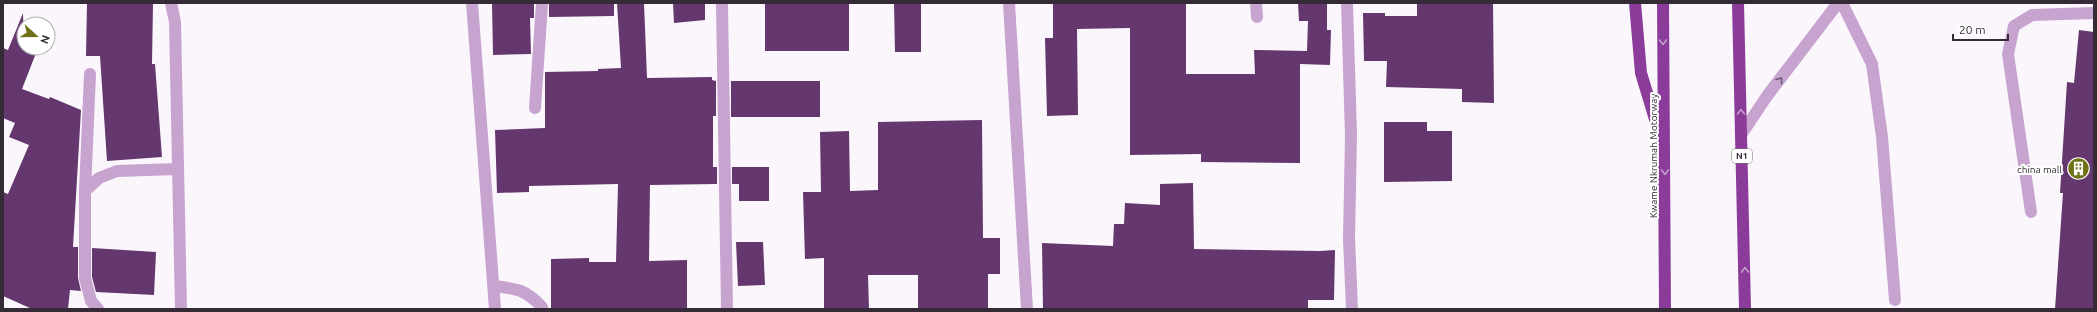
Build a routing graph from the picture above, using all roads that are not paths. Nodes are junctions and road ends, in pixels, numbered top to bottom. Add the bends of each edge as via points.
1 (171, 3) edge
2 (472, 3) edge
3 (542, 3) edge
4 (722, 3) edge
5 (1009, 3) edge
6 (1256, 3) edge
7 (1347, 3) edge
8 (1635, 3) edge
9 (1663, 3) edge
10 (1738, 3) edge
11 (1838, 3) edge
12 (1842, 3) edge
13 (2094, 13) edge
14 (1257, 17) dead end
15 (90, 74) dead end
16 (536, 108) dead end
17 (1741, 135) junction
18 (1665, 152) junction
19 (177, 169) junction
20 (85, 191) junction
21 (2031, 212) dead end
22 (494, 286) junction
23 (1896, 300) dead end
24 (542, 307) dead end
25 (98, 309) edge
26 (180, 309) edge
27 (495, 309) edge
28 (726, 309) edge
29 (1027, 309) edge
30 (1352, 309) edge
31 (1665, 309) edge
32 (1746, 309) edge

1 - 19 street via 175,22
2 - 22 street
3 - 16 street
4 - 28 street
5 - 29 street
6 - 14 street
7 - 30 street
8 - 18 highway via 1641,73
9 -> 18 highway, Kwame Nkrumah Motorway
17 -> 10 highway, N1
17 -> 11 street via 1767,96
12 - 23 street via 1872,64 1882,137
13 - 21 street via 2032,15 2014,26 2008,54
15 - 20 street
32 -> 17 highway, N1
18 -> 31 highway, Kwame Nkrumah Motorway
19 - 20 street via 117,171 99,178
19 - 26 street
20 - 25 street via 85,278 91,301
22 - 24 street via 520,289
22 - 27 street

